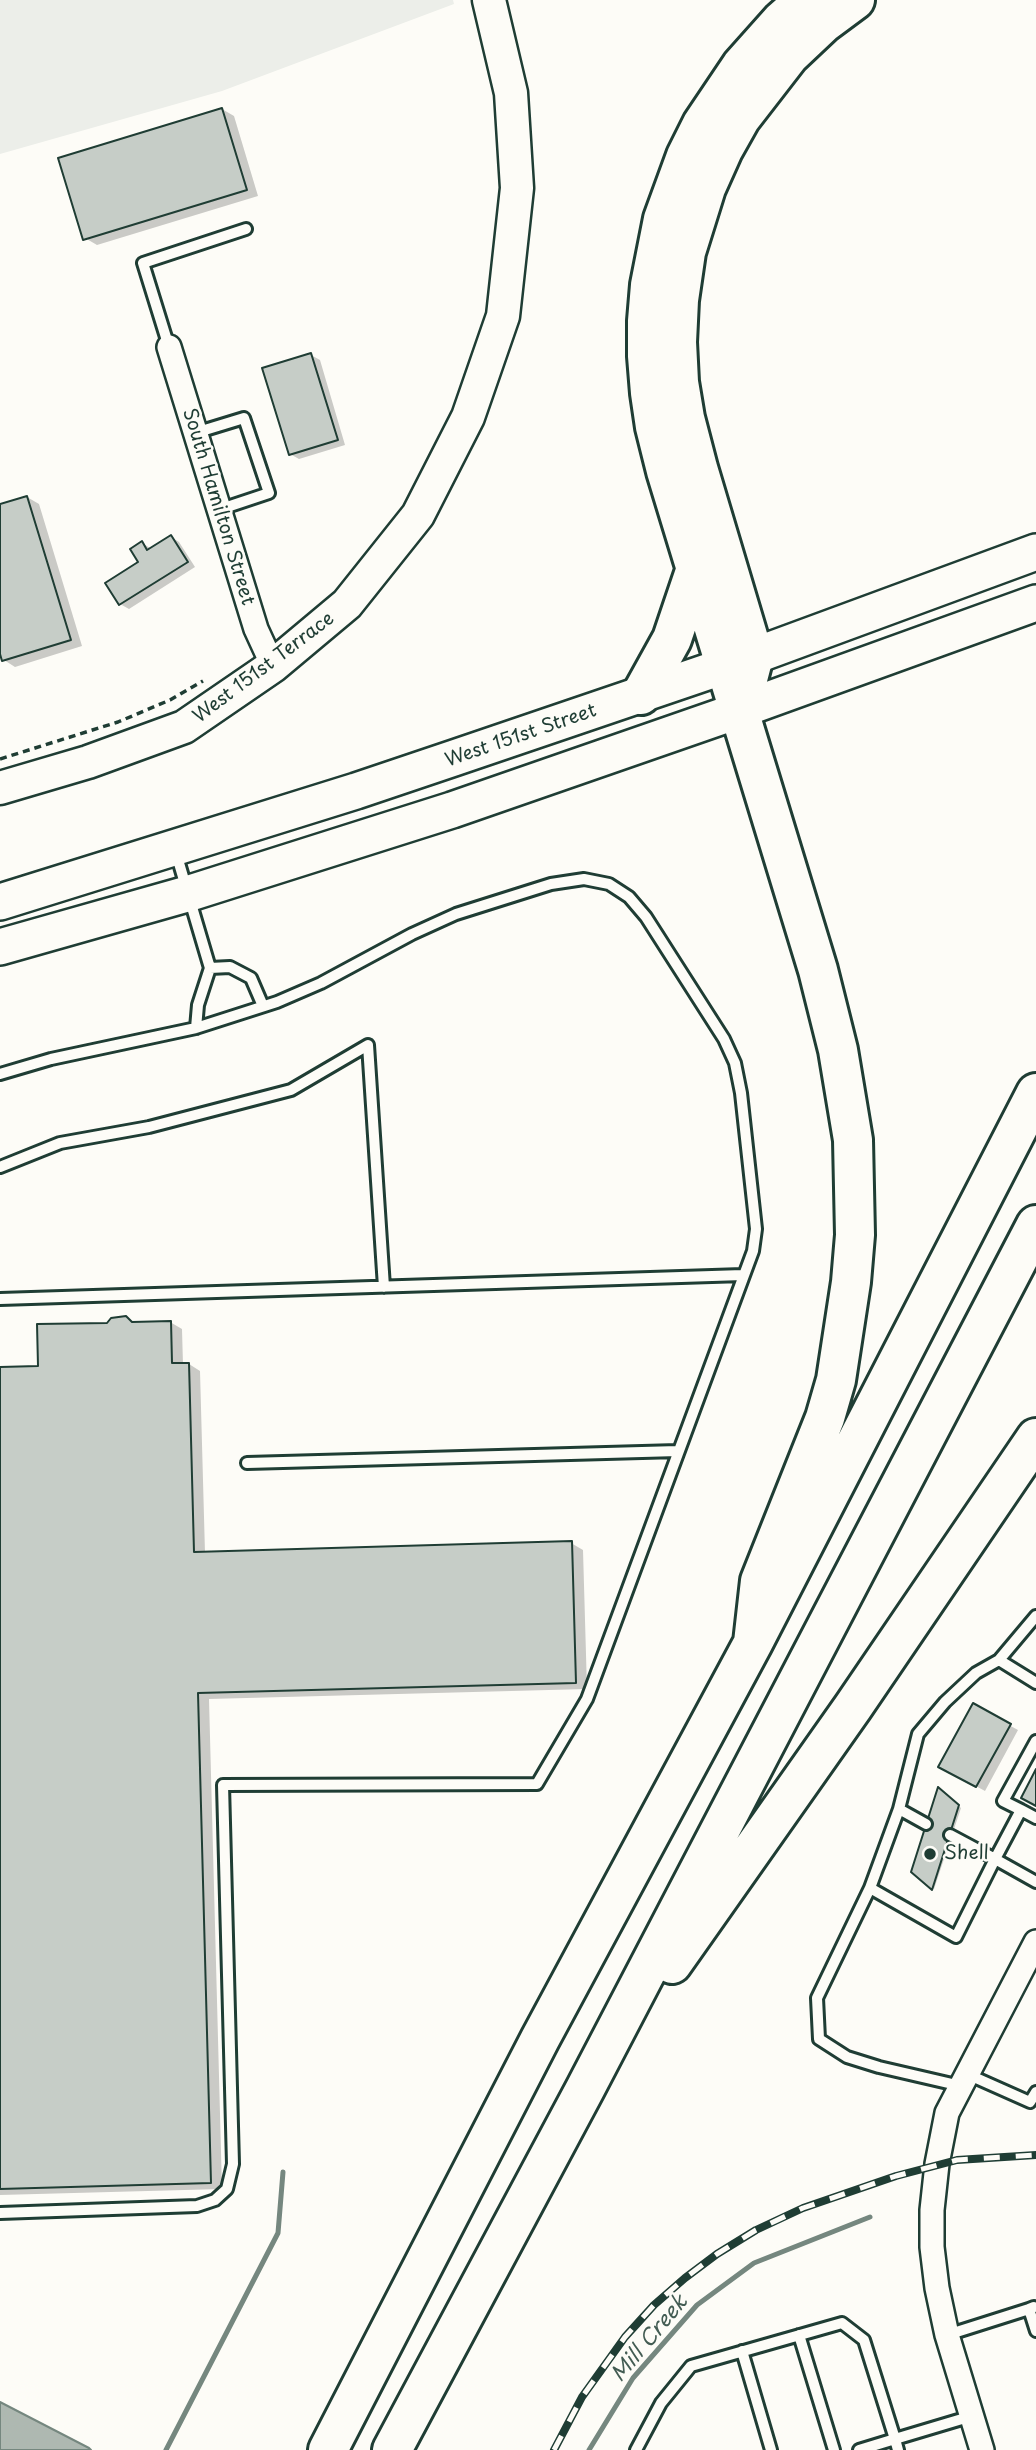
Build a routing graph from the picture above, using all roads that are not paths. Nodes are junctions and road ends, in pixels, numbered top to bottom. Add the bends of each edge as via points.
1 (489, 0) edge
2 (805, 0) edge
3 (855, 0) edge
4 (246, 229) dead end
5 (169, 347) joint
6 (194, 433) junction
7 (218, 510) junction
8 (1036, 552) edge
9 (696, 568) junction
10 (1036, 603) edge
11 (740, 660) junction
12 (273, 666) junction
13 (641, 695) junction
14 (740, 710) junction
15 (0, 788) edge
16 (175, 847) junction
17 (187, 894) junction
18 (0, 902) edge
19 (0, 947) edge
20 (210, 968) junction
21 (263, 1006) junction
22 (196, 1028) junction
23 (0, 1074) edge
24 (1036, 1093) edge
25 (0, 1167) edge
26 (1036, 1225) edge
27 (744, 1275) junction
28 (384, 1287) junction
29 (0, 1299) edge
30 (1036, 1438) edge
31 (678, 1451) junction
32 (247, 1463) dead end
33 (1036, 1616) edge
34 (753, 1643) junction
35 (999, 1660) junction
36 (1036, 1683) edge
37 (1036, 1743) edge
38 (1032, 1756) edge
39 (1022, 1766) junction
40 (1034, 1772) dead end
41 (1016, 1778) junction
42 (1028, 1784) dead end
43 (899, 1809) junction
44 (1021, 1810) junction
45 (1036, 1818) edge
46 (926, 1824) dead end
47 (950, 1835) dead end
48 (995, 1859) junction
49 (1036, 1882) edge
50 (870, 1888) junction
51 (1034, 1950) edge
52 (964, 2080) junction
53 (584, 2089) junction
54 (1036, 2092) edge
55 (0, 2213) edge
56 (1033, 2308) edge
57 (1036, 2331) edge
58 (947, 2334) junction
59 (799, 2335) junction
60 (742, 2351) junction
61 (972, 2416) junction
62 (897, 2444) edge
63 (328, 2450) edge
64 (393, 2450) edge
65 (636, 2450) edge
66 (771, 2450) edge
67 (834, 2450) edge
68 (859, 2450) edge
69 (982, 2450) edge

1 - 12 street, West 151st Terrace via 511,93 517,188 503,316 468,417 418,515 347,604
2 - 9 highway via 741,66 702,124 663,219 656,252 647,321 650,393 666,471
3 - 11 highway via 789,56 741,118 706,188 686,253 679,300 679,382
4 - 5 lane via 143,262
5 - 6 street, South Hamilton Street
6 - 7 street, South Hamilton Street
6 - 7 lane via 244,418 269,493
7 - 12 street, South Hamilton Street via 256,629
8 - 11 main road, West 151st Street
9 - 11 highway
9 - 13 highway via 672,639
10 - 14 main road
11 - 13 main road, West 151st Street
11 - 14 highway
12 - 15 street, West 151st Terrace via 184,727
13 - 16 main road, West 151st Street via 356,792
14 - 17 main road via 452,810
14 - 34 highway via 838,1050 853,1140 855,1198 851,1282 836,1380 760,1581
16 - 17 lane
16 - 18 main road, West 151st Street
17 - 19 main road
17 - 20 lane
20 - 21 lane via 230,967 251,978
20 - 22 lane
21 - 22 lane
21 - 27 lane via 321,983 456,914 551,884 584,879 609,884 646,916 735,1063 756,1229
22 - 23 lane
24 - 34 highway
25 - 28 lane via 60,1143 149,1127 290,1090 369,1045
26 - 53 highway
27 - 28 lane
27 - 31 lane
28 - 29 lane
30 - 53 highway
31 - 32 lane
31 - 55 lane via 587,1699 537,1784 223,1785 233,2164 228,2189 197,2206
33 - 35 lane
34 - 63 highway via 540,2039
35 - 36 lane
35 - 43 lane via 976,1673 918,1734
37 - 38 lane
38 - 39 lane
39 - 40 lane
39 - 41 lane
41 - 42 lane
41 - 44 lane via 1003,1801
43 - 46 lane
43 - 50 lane
44 - 45 lane
44 - 48 lane
47 - 48 lane
48 - 49 lane
48 - 50 lane via 956,1937
50 - 52 lane via 817,1998 819,2039 847,2057 879,2067
51 - 52 street
52 - 54 lane via 1030,2102
52 - 58 street via 947,2113 932,2210 932,2247
53 - 64 highway
56 - 57 lane
56 - 58 lane
58 - 61 street
59 - 60 lane
59 - 62 lane via 842,2323 864,2340
59 - 67 lane
60 - 65 lane via 691,2366 661,2403
60 - 66 lane
61 - 62 lane
61 - 69 street
62 - 68 lane

